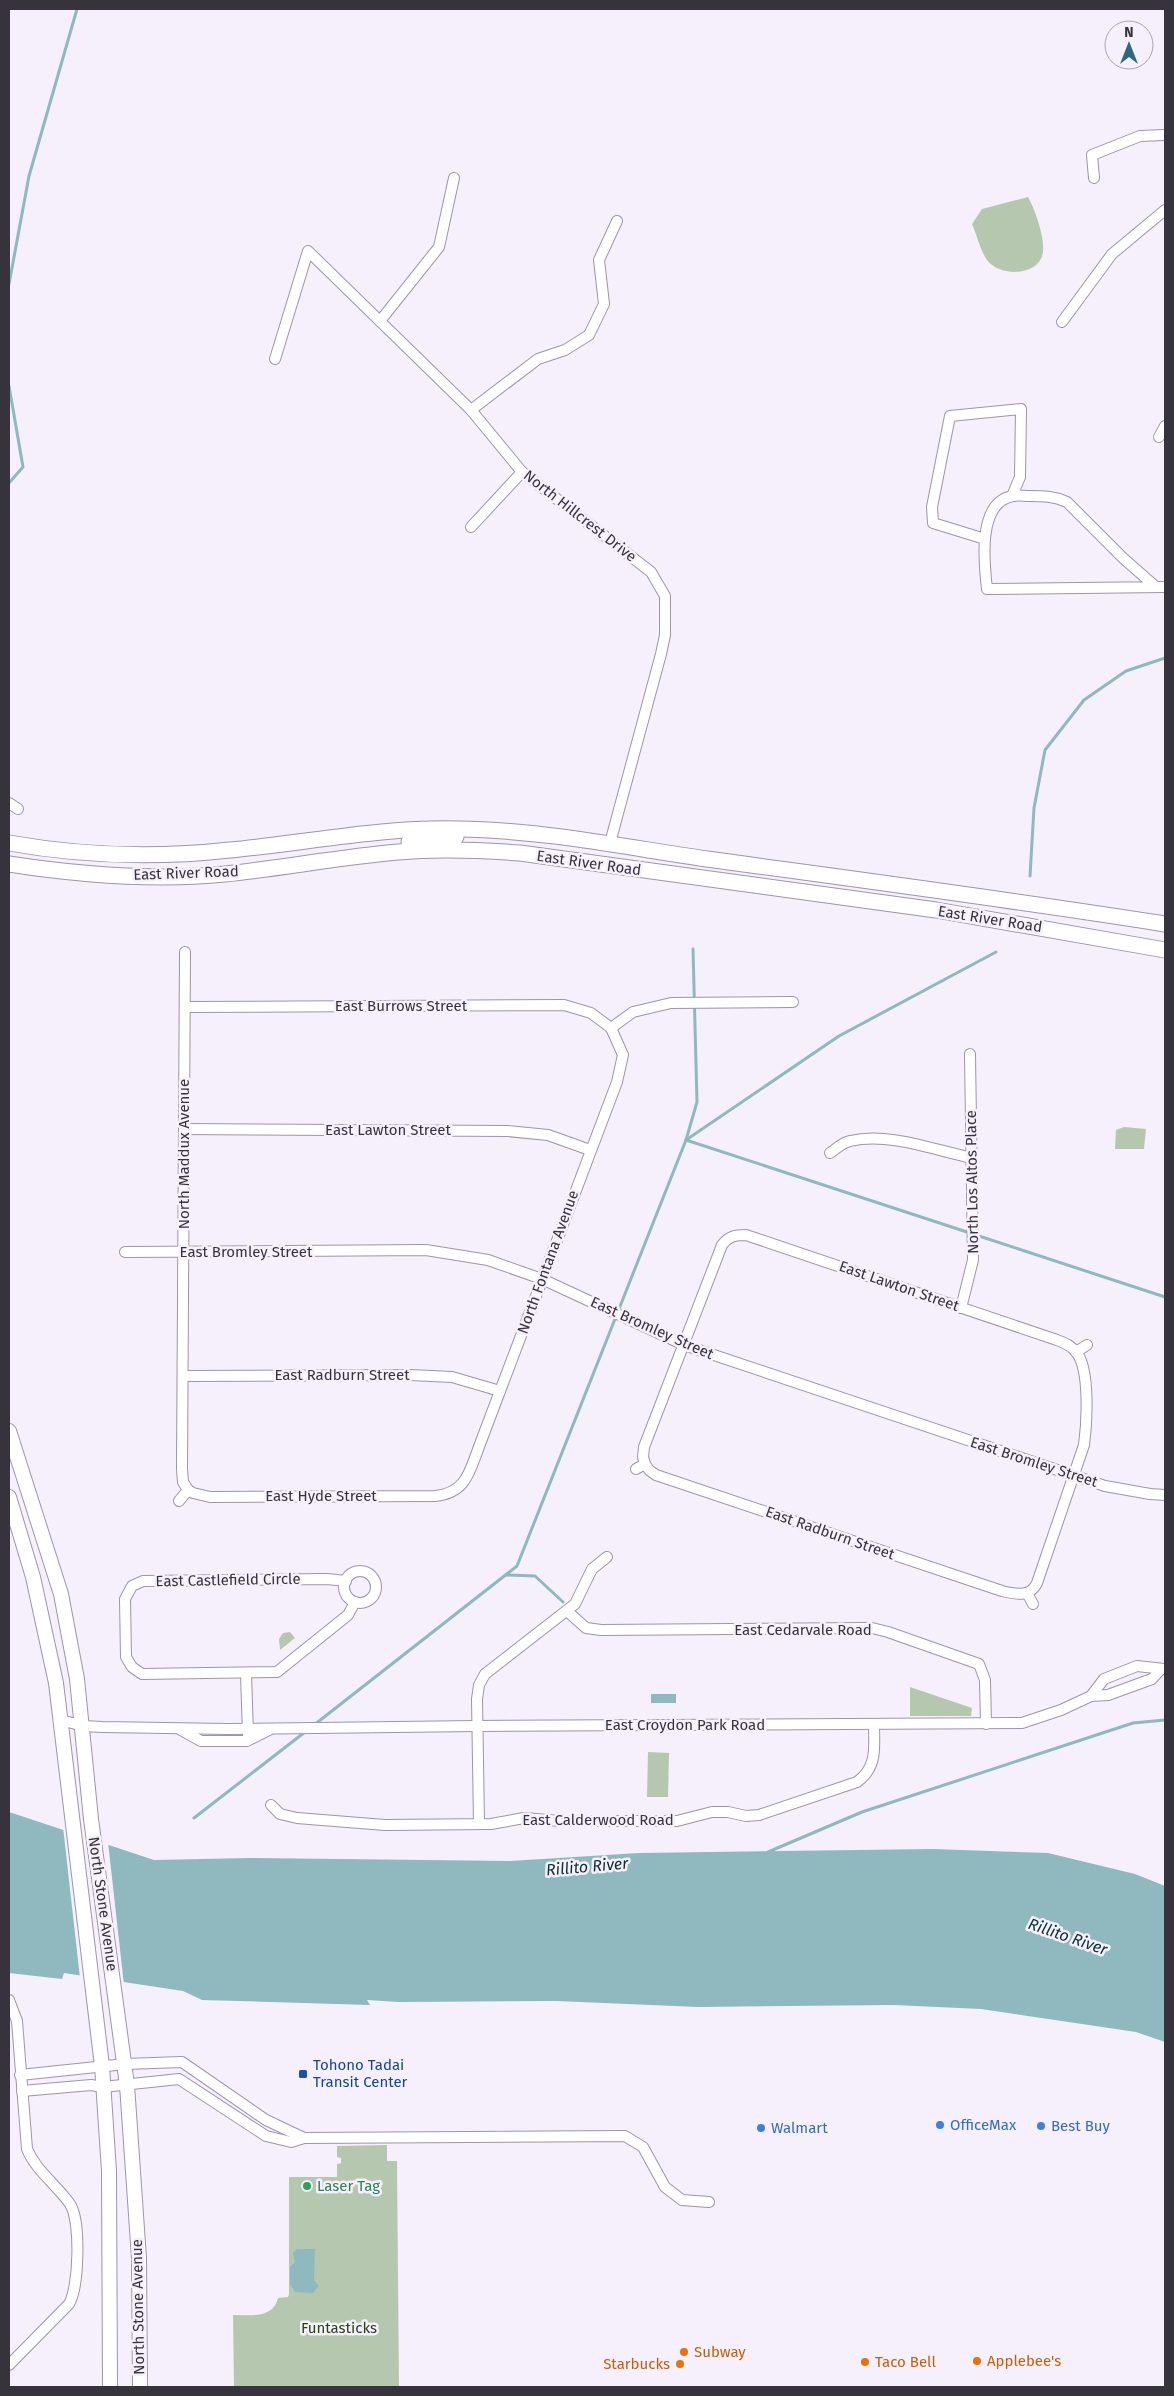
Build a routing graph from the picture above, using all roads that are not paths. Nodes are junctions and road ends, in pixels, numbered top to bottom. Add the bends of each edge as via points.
1 (1165, 135) edge
2 (454, 178) dead end
3 (1094, 178) dead end
4 (1165, 210) edge
5 (617, 221) dead end
6 (380, 321) junction
7 (1062, 322) dead end
8 (275, 359) dead end
9 (471, 410) junction
10 (1165, 426) edge
11 (1159, 437) dead end
12 (522, 472) junction
13 (1012, 496) junction
14 (471, 527) dead end
15 (985, 538) junction
16 (1161, 587) edge
17 (9, 803) edge
18 (18, 809) dead end
19 (489, 830) junction
20 (9, 843) edge
21 (610, 843) junction
22 (462, 850) junction
23 (362, 856) junction
24 (9, 864) edge
25 (1165, 924) edge
26 (1165, 950) edge
27 (185, 952) dead end
28 (793, 1002) dead end
29 (185, 1007) junction
30 (611, 1028) junction
31 (970, 1054) dead end
32 (184, 1129) junction
33 (590, 1150) junction
34 (830, 1153) dead end
35 (972, 1158) junction
36 (125, 1252) dead end
37 (184, 1252) junction
38 (542, 1278) junction
39 (961, 1308) junction
40 (684, 1345) junction
41 (1087, 1345) dead end
42 (1076, 1352) junction
43 (183, 1376) junction
44 (500, 1391) junction
45 (9, 1431) edge
46 (1074, 1476) junction
47 (188, 1490) junction
48 (454, 1491) joint
49 (1165, 1494) edge
50 (9, 1497) edge
51 (179, 1501) dead end
52 (607, 1557) dead end
53 (346, 1581) junction
54 (1028, 1592) junction
55 (355, 1602) junction
56 (1033, 1604) dead end
57 (567, 1611) junction
58 (1163, 1669) edge
59 (246, 1673) junction
60 (1091, 1696) junction
61 (61, 1720) junction
62 (874, 1724) junction
63 (986, 1724) junction
64 (83, 1726) junction
65 (477, 1726) junction
66 (178, 1728) junction
67 (248, 1729) junction
68 (277, 1729) junction
69 (248, 1741) junction
70 (271, 1805) dead end
71 (479, 1824) junction
72 (9, 2000) edge
73 (125, 2064) junction
74 (102, 2066) junction
75 (20, 2075) junction
76 (127, 2084) junction
77 (103, 2087) junction
78 (22, 2091) junction
79 (304, 2138) junction
80 (709, 2202) dead end
81 (9, 2365) edge
82 (110, 2387) edge
83 (140, 2387) edge

1 - 3 street via 1140,136 1092,155
2 - 6 street via 439,247
4 - 7 street via 1112,254
5 - 9 street via 598,260 604,304 589,335 565,350 538,359
6 - 8 street, North Hillcrest Drive via 308,251
6 - 9 street, North Hillcrest Drive
9 - 12 street, North Hillcrest Drive
10 - 11 street
12 - 14 street
12 - 21 street, North Hillcrest Drive via 651,572 665,596 661,654
13 - 15 street via 996,505 989,518
13 - 15 street via 1020,477 1021,409 950,416 932,507 933,523
13 - 16 street via 1056,496 1067,502 1124,558
15 - 16 street via 983,551 987,589
17 - 18 street
19 - 20 main road, East River Road via 389,831 228,851 171,854 109,854
19 - 21 main road, East River Road
19 - 23 main road via 452,838 375,844 369,846
21 - 22 main road via 597,852 495,841
21 - 25 main road, East River Road via 986,895
22 - 23 main road, East River Road via 399,851
22 - 26 main road, East River Road via 559,857 936,910
23 - 24 main road, East River Road via 224,874 169,877 94,874
27 - 29 street, North Maddux Avenue
28 - 30 street via 670,1003 633,1012
29 - 30 street, East Burrows Street via 564,1005 591,1014
29 - 32 street, North Maddux Avenue
30 - 33 street, North Fontana Avenue via 623,1055
31 - 35 street, North Los Altos Place
32 - 33 street, East Lawton Street via 507,1131 548,1135
32 - 37 street, North Maddux Avenue
33 - 38 street, North Fontana Avenue
34 - 35 street via 848,1141 872,1139 909,1143
35 - 39 street, North Los Altos Place via 974,1260
36 - 37 street, East Bromley Street
37 - 38 street, East Bromley Street via 426,1250 488,1260
37 - 43 street, North Maddux Avenue
38 - 40 street, East Bromley Street
38 - 44 street, North Fontana Avenue
39 - 40 street, East Lawton Street via 746,1235 735,1235 722,1245
39 - 42 street, East Lawton Street via 1057,1340
40 - 46 street, East Bromley Street
40 - 54 street, East Radburn Street via 644,1447 640,1466 656,1475 1002,1591 1014,1594
41 - 42 street
42 - 46 street via 1084,1379 1086,1430
43 - 44 street, East Radburn Street via 452,1377
43 - 47 street, North Maddux Avenue via 182,1476
44 - 48 street, North Fontana Avenue via 466,1478
45 - 64 main road, North Stone Avenue via 62,1594
46 - 49 street, East Bromley Street via 1125,1490
46 - 54 street via 1037,1583
47 - 48 street, East Hyde Street via 210,1496 435,1496
47 - 51 street
50 - 61 main road, North Stone Avenue via 44,1620
52 - 57 street via 592,1569 575,1604
53 - 55 street via 346,1594
53 - 55 street, East Castlefield Circle via 350,1575 360,1571 373,1578 376,1588 372,1598 363,1603
53 - 59 street, East Castlefield Circle via 143,1581 132,1586 125,1599 126,1657 132,1667 142,1674
54 - 56 street
55 - 59 street, East Castlefield Circle via 348,1615 277,1672
57 - 63 street, East Cedarvale Road via 586,1628 601,1630 872,1628 888,1632 979,1664 985,1680
57 - 65 street via 485,1674 479,1685
58 - 60 street, East Croydon Park Road via 1152,1679 1108,1695
58 - 60 street, East Croydon Park Road via 1137,1666 1104,1679
59 - 67 street
60 - 63 street, East Croydon Park Road via 1022,1723
61 - 64 street, East Croydon Park Road
61 - 74 main road, North Stone Avenue
62 - 63 street, East Croydon Park Road
62 - 65 street, East Croydon Park Road
62 - 71 street, East Calderwood Road via 874,1761 864,1778 771,1812 746,1816 712,1812 677,1821 524,1818
64 - 66 street, East Croydon Park Road
64 - 73 main road, North Stone Avenue via 91,1819
65 - 68 street, East Croydon Park Road
65 - 71 street
66 - 67 street, East Croydon Park Road
66 - 69 street, East Croydon Park Road via 201,1741
67 - 68 street, East Croydon Park Road
67 - 69 street
68 - 69 street, East Croydon Park Road
70 - 71 street, East Calderwood Road via 280,1814 315,1820 385,1825
72 - 75 street via 17,2021
73 - 74 street
73 - 76 main road, North Stone Avenue
73 - 79 street via 182,2062 266,2120
74 - 75 street
74 - 77 main road, North Stone Avenue
75 - 78 street
76 - 77 street
76 - 79 street via 179,2080 266,2136 291,2142
76 - 83 main road, North Stone Avenue via 139,2258
77 - 78 street via 91,2085
77 - 82 main road, North Stone Avenue via 110,2219
78 - 81 street via 25,2141 30,2156 70,2204 74,2214 76,2283 69,2304
79 - 80 street via 626,2136 643,2147 666,2187 682,2200

